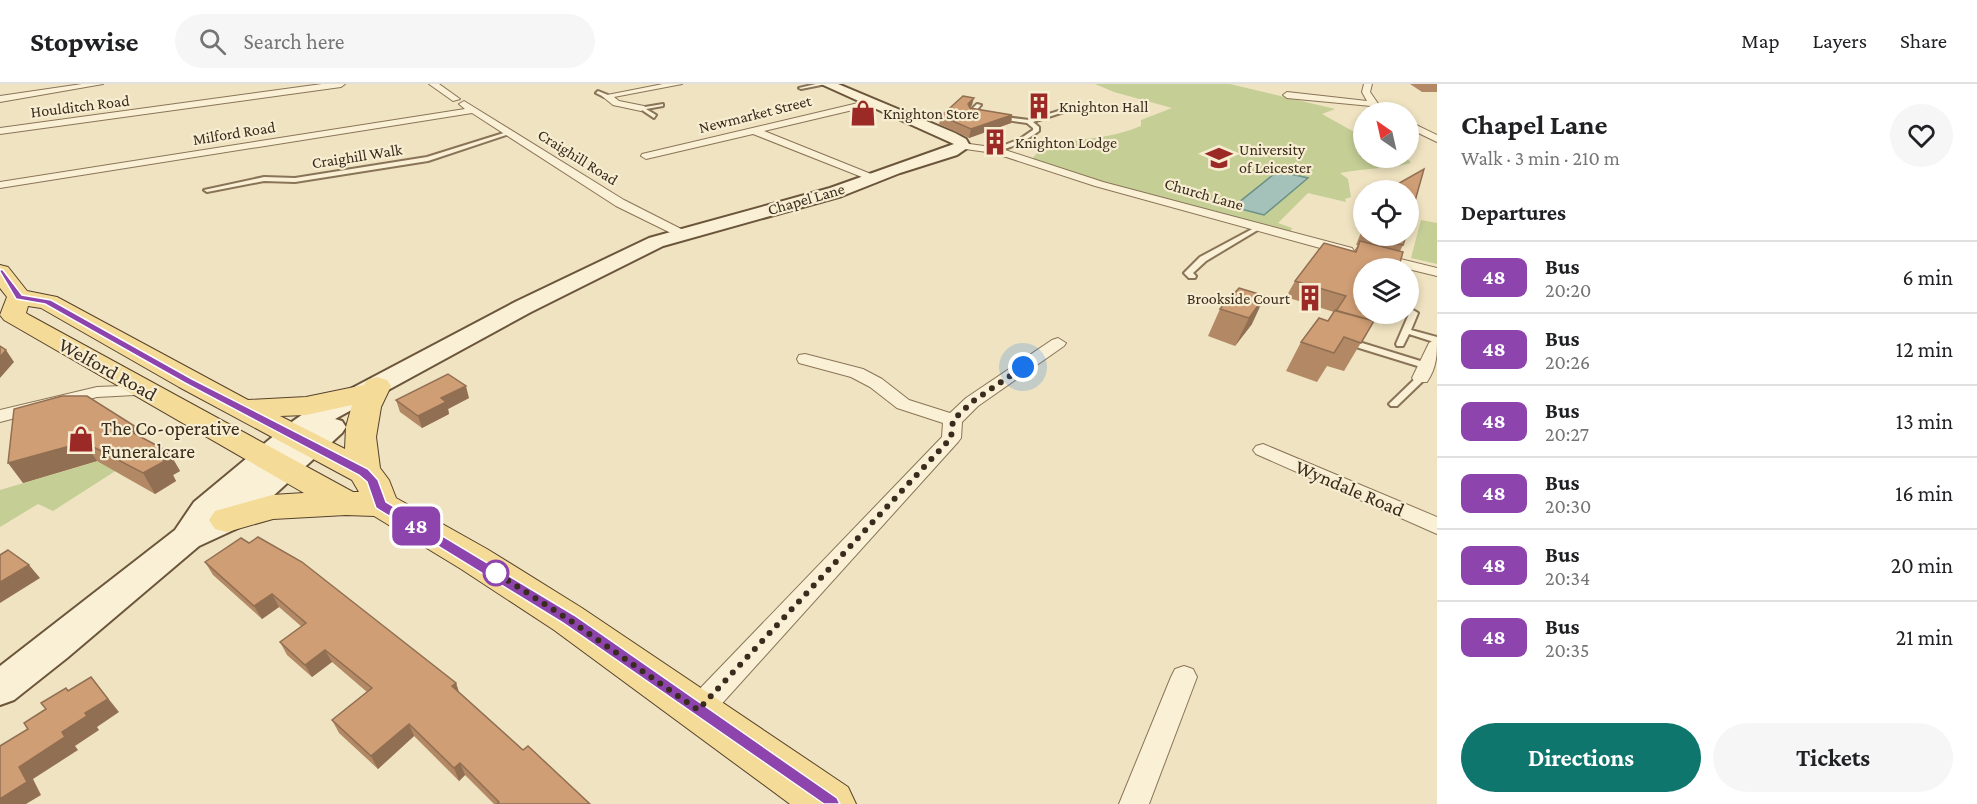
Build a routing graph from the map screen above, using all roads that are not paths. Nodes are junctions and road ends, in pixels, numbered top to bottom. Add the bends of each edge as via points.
1 (99, 84) edge
2 (341, 84) edge
3 (433, 84) edge
4 (678, 84) edge
5 (825, 84) edge
6 (1368, 84) edge
7 (801, 88) dead end
8 (1287, 95) dead end
9 (0, 99) edge
10 (1355, 102) edge
11 (1373, 102) edge
12 (871, 103) junction
13 (661, 105) dead end
14 (979, 105) dead end
15 (1077, 106) dead end
16 (641, 108) junction
17 (473, 110) junction
18 (981, 115) edge
19 (654, 116) dead end
20 (990, 116) edge
21 (1029, 122) junction
22 (752, 130) junction
23 (1419, 130) edge
24 (0, 131) edge
25 (509, 133) junction
26 (1437, 139) edge
27 (962, 144) junction
28 (999, 151) junction
29 (646, 156) dead end
30 (872, 178) junction
31 (0, 185) edge
32 (207, 190) dead end
33 (1258, 228) junction
34 (682, 233) junction
35 (0, 272) edge
36 (1437, 272) edge
37 (1192, 276) dead end
38 (9, 300) edge
39 (1409, 324) edge
40 (1406, 331) junction
41 (1331, 336) edge
42 (1058, 343) dead end
43 (1400, 344) dead end
44 (1432, 357) edge
45 (805, 359) dead end
46 (101, 363) junction
47 (147, 390) junction
48 (366, 392) junction
49 (73, 396) junction
50 (1394, 404) dead end
51 (246, 409) junction
52 (0, 416) edge
53 (953, 420) junction
54 (302, 440) junction
55 (1263, 450) dead end
56 (276, 463) junction
57 (364, 472) junction
58 (364, 504) junction
59 (227, 520) junction
60 (1437, 525) edge
61 (188, 538) junction
62 (1184, 677) dead end
63 (0, 688) edge
64 (698, 710) junction
65 (831, 804) edge
66 (1134, 804) edge

1 - 9 street
2 - 24 street, Houlditch Road
3 - 17 street, Craighill Road
4 - 16 street via 602,94 616,103
5 - 7 lane
5 - 12 street
6 - 11 street via 1366,93
8 - 10 street
12 - 22 street, Newmarket Street
12 - 27 street
13 - 16 lane
14 - 18 lane via 969,116
15 - 21 lane
16 - 19 lane
17 - 25 street, Craighill Road
17 - 31 street, Milford Road
20 - 21 lane
21 - 28 lane via 1036,131
22 - 29 street, Newmarket Street
22 - 30 street
23 - 26 street
25 - 32 lane, Craighill Walk via 428,159
25 - 34 street, Craighill Road via 620,203
27 - 28 street, Church Lane
27 - 30 street, Chapel Lane via 952,152
28 - 33 street, Church Lane via 1099,184
30 - 34 street, Chapel Lane via 836,192
33 - 36 street, Church Lane
33 - 37 lane via 1203,259 1188,273
34 - 48 street, Chapel Lane via 570,283
35 - 38 main road, Welford Road
38 - 46 main road, Welford Road via 20,320
38 - 51 main road, Welford Road via 48,302
39 - 40 lane
40 - 43 lane
40 - 44 lane
41 - 44 lane
42 - 53 street via 972,402
44 - 50 lane
45 - 53 street via 857,373 903,404
46 - 47 main road, Welford Road
46 - 49 street via 93,378
47 - 49 street
47 - 56 main road, Welford Road
48 - 51 main road via 306,406
48 - 54 street, Chapel Lane via 344,417
48 - 57 main road via 360,425
49 - 52 street
51 - 54 main road, Welford Road
53 - 64 street via 951,438
54 - 56 street, Chapel Lane
54 - 57 main road, Welford Road
55 - 60 street, Wyndale Road
56 - 58 main road, Welford Road
56 - 59 street
56 - 61 street via 205,510
57 - 58 main road via 372,480
58 - 59 main road via 281,506
58 - 64 main road, Welford Road via 568,619
59 - 61 street
61 - 63 street
62 - 66 street
64 - 65 main road, Welford Road

